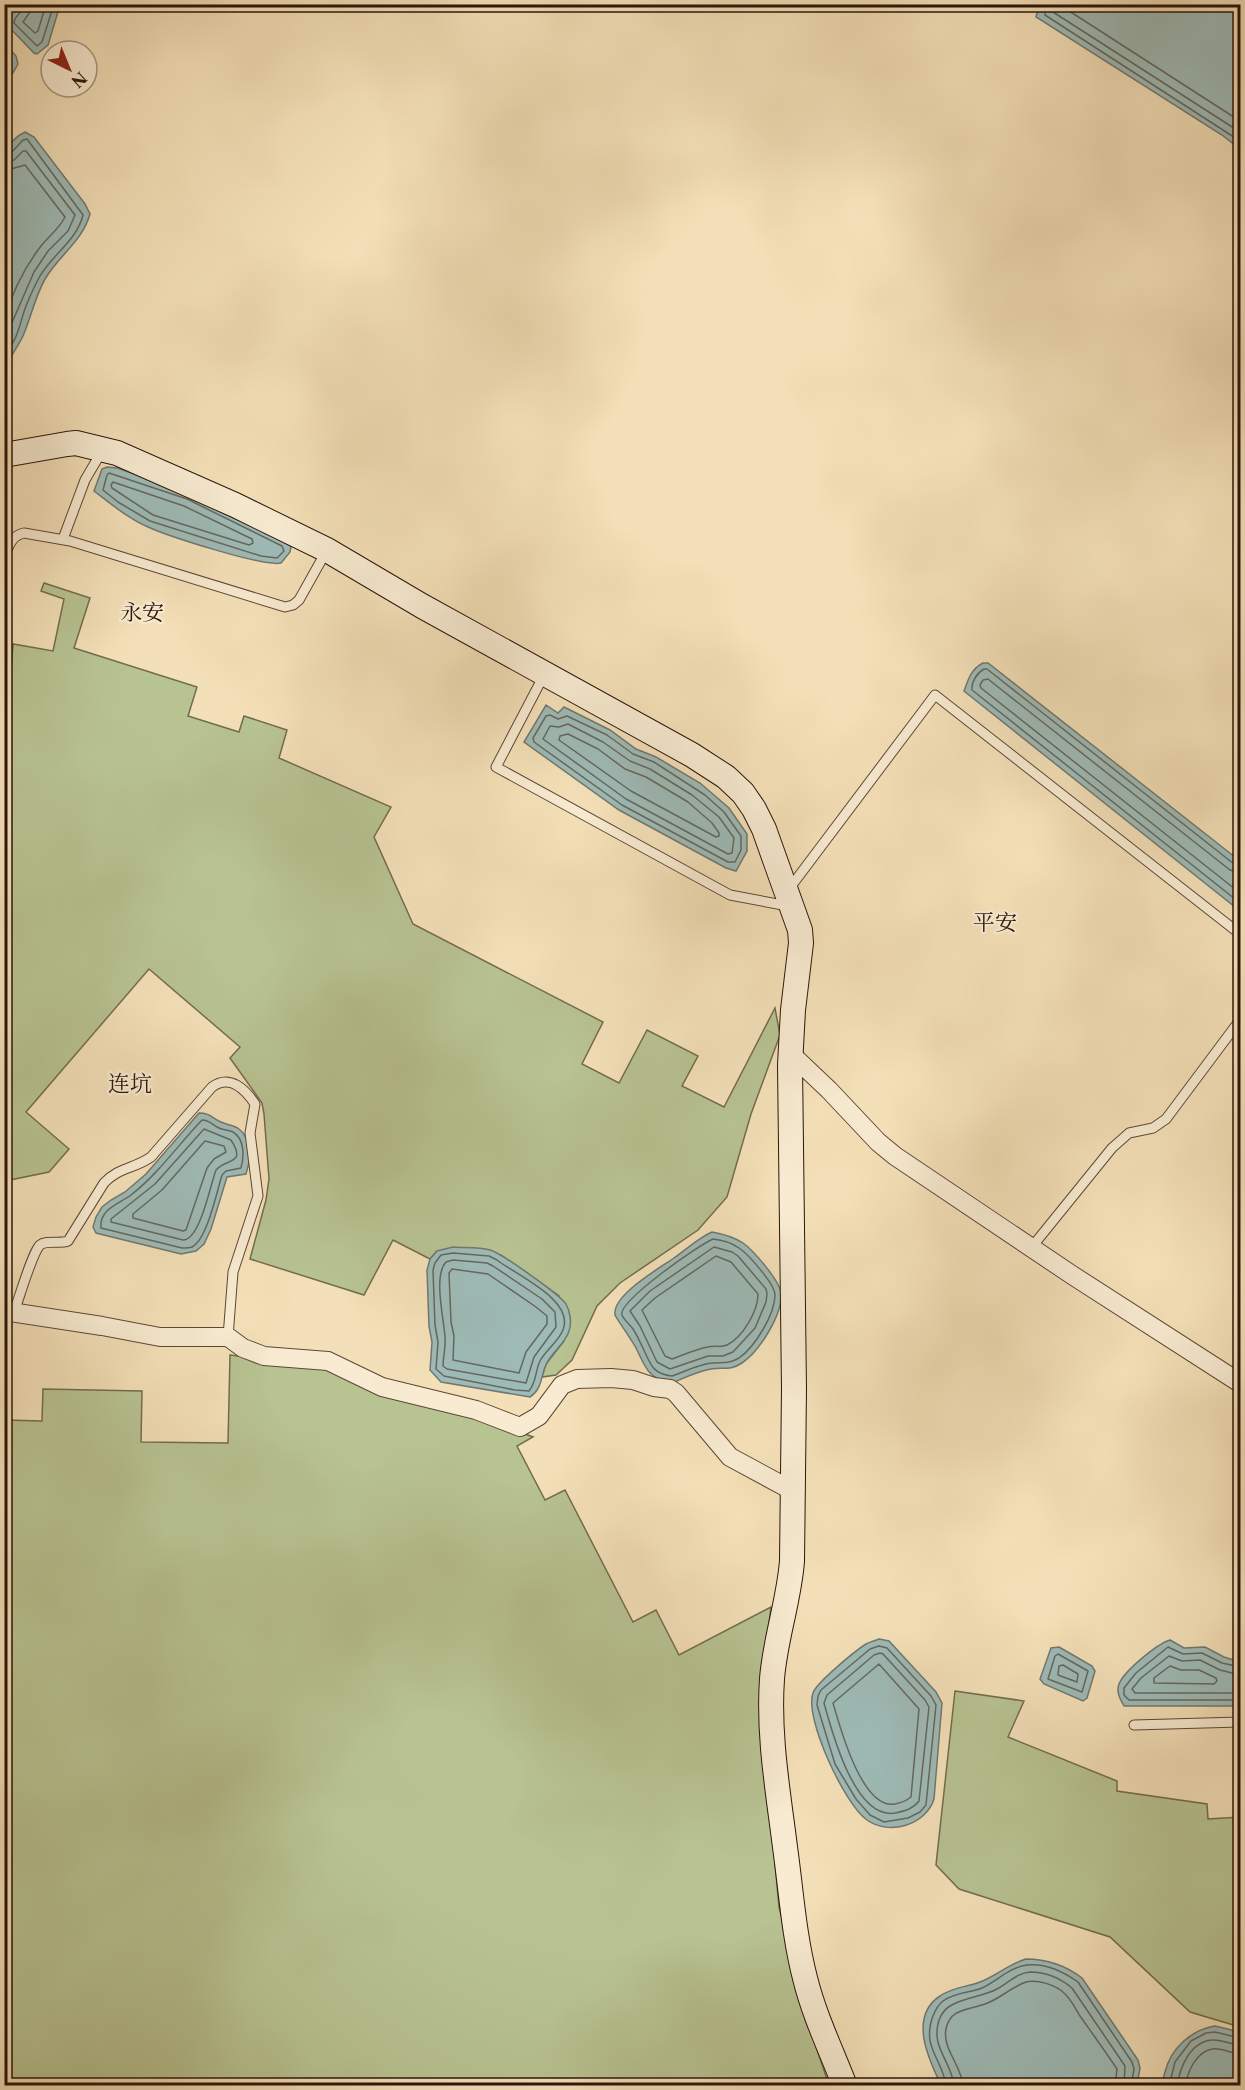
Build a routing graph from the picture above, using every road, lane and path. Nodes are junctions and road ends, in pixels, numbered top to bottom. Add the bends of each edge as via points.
1 (103, 449) junction
2 (4, 455) edge
3 (63, 540) junction
4 (327, 550) junction
5 (4, 557) edge
6 (545, 672) junction
7 (790, 900) junction
8 (1240, 934) edge
9 (1240, 1020) edge
10 (791, 1054) junction
11 (1031, 1248) junction
12 (9, 1311) edge
13 (228, 1337) junction
14 (1240, 1383) edge
15 (793, 1491) junction
16 (1240, 1722) edge
17 (1134, 1725) dead end
18 (845, 2085) edge

1 - 2 street via 76,443
1 - 3 lane via 85,480
1 - 4 street via 235,505
3 - 4 lane via 285,607 299,600
3 - 5 lane via 24,532 12,539
4 - 6 street
6 - 7 street via 726,777 754,808
6 - 7 lane via 496,767 730,895
7 - 8 lane via 935,695
7 - 10 street via 801,943
9 - 11 lane via 1166,1119 1153,1128 1129,1133 1112,1148
10 - 11 street via 895,1156
10 - 15 street
11 - 14 street
12 - 13 street via 160,1337
12 - 13 lane via 40,1246 68,1241 104,1183 126,1167 142,1164 151,1157 212,1087 228,1081 247,1093 255,1104 250,1133 258,1196 233,1272
13 - 15 street via 264,1356 328,1361 382,1387 476,1410 520,1427 539,1416 562,1385 577,1379 633,1380 670,1389 730,1457
15 - 18 street via 790,1587 772,1676 773,1748 803,1970
16 - 17 lane

